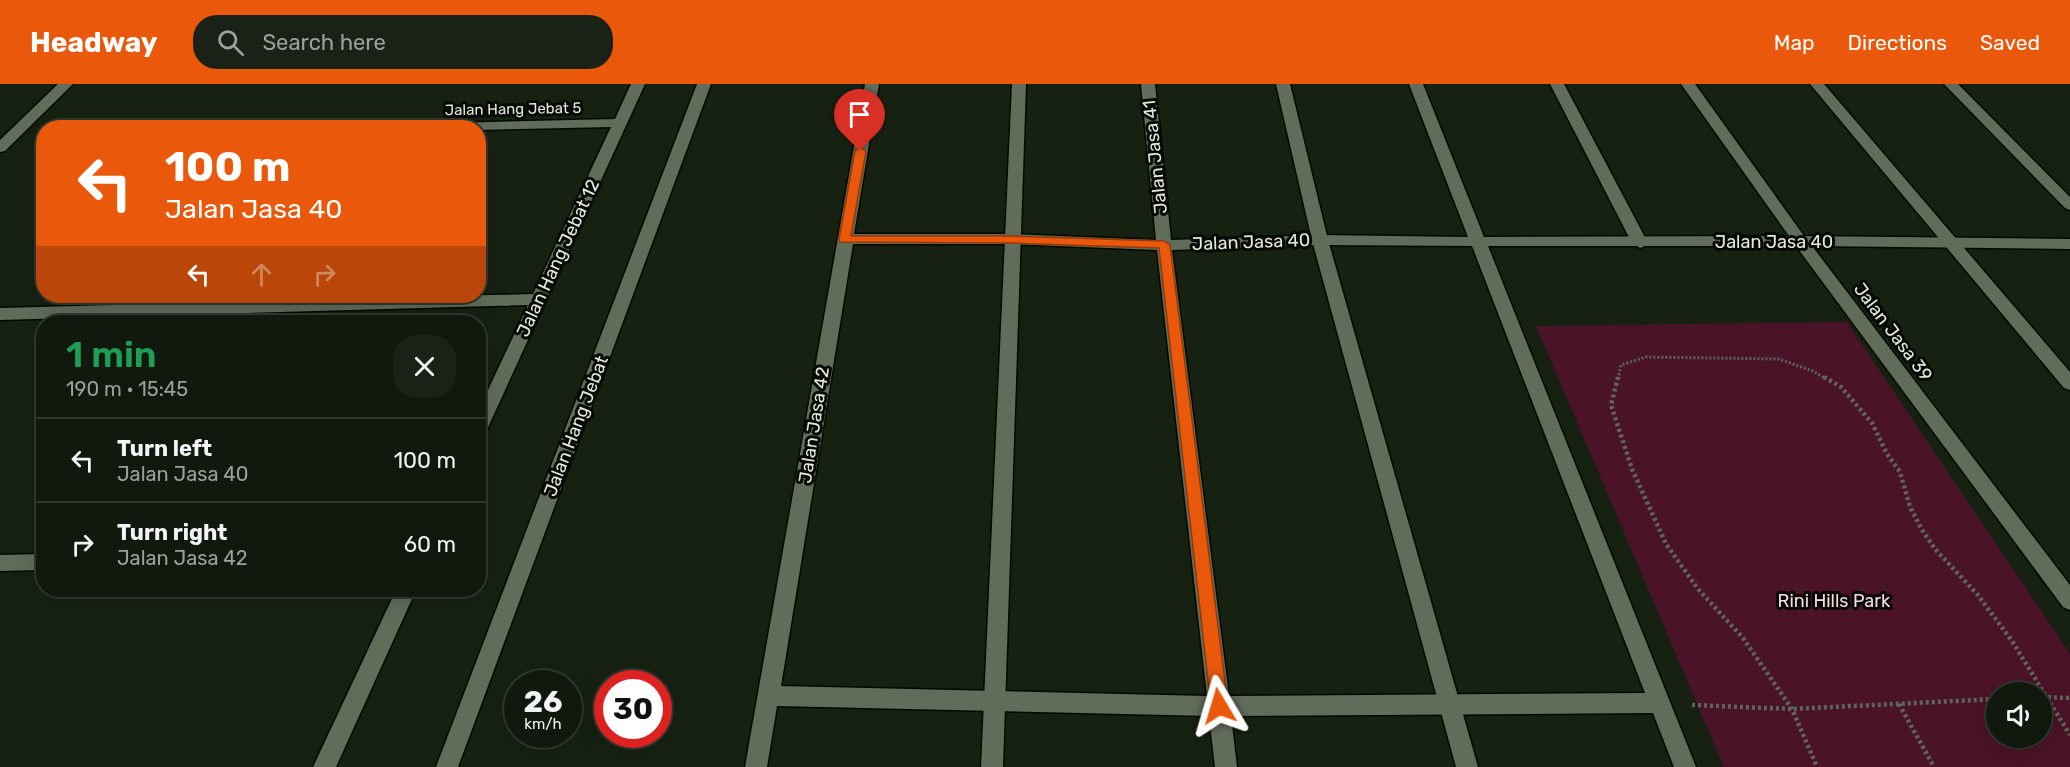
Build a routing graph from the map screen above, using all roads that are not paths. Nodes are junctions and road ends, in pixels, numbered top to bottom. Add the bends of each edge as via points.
1 (66, 84) edge
2 (638, 84) edge
3 (704, 84) edge
4 (872, 84) edge
5 (1019, 84) edge
6 (1148, 84) edge
7 (1283, 84) edge
8 (1416, 84) edge
9 (1557, 84) edge
10 (1688, 84) edge
11 (1817, 84) edge
12 (1951, 84) edge
13 (620, 123) junction
14 (486, 126) edge
15 (0, 148) edge
16 (2070, 205) edge
17 (844, 239) junction
18 (1012, 239) junction
19 (1320, 240) junction
20 (1800, 241) junction
21 (1478, 242) junction
22 (1640, 243) junction
23 (1949, 243) junction
24 (2070, 244) edge
25 (1164, 245) junction
26 (539, 299) junction
27 (486, 300) edge
28 (395, 303) edge
29 (0, 314) edge
30 (2070, 384) edge
31 (486, 414) edge
32 (36, 562) edge
33 (0, 563) edge
34 (403, 597) edge
35 (2070, 601) edge
36 (770, 696) junction
37 (995, 701) junction
38 (1450, 703) junction
39 (1660, 703) junction
40 (1219, 706) junction
41 (324, 767) edge
42 (447, 767) edge
43 (756, 767) edge
44 (992, 767) edge
45 (1226, 767) edge
46 (1467, 767) edge
47 (1685, 767) edge

1 - 15 street
2 - 13 street, Jalan Hang Jebat 12
3 - 42 street, Jalan Hang Jebat
4 - 17 street, Jalan Jasa 42
5 - 18 street
6 - 25 street, Jalan Jasa 41
7 - 19 street
8 - 21 street
9 - 22 street
10 - 20 street, Jalan Jasa 39
11 - 23 street
12 - 16 street
13 - 14 street, Jalan Hang Jebat 5
13 - 26 street, Jalan Hang Jebat 12
17 - 18 street, Jalan Jasa 40
17 - 36 street, Jalan Jasa 42
18 - 25 street, Jalan Jasa 40
18 - 37 street
19 - 21 street, Jalan Jasa 40
19 - 25 street, Jalan Jasa 40
19 - 38 street
20 - 22 street, Jalan Jasa 40
20 - 23 street, Jalan Jasa 40
20 - 35 street, Jalan Jasa 39
21 - 22 street, Jalan Jasa 40
21 - 39 street
23 - 24 street, Jalan Jasa 40
23 - 30 street
25 - 40 street, Jalan Jasa 41
26 - 27 street
26 - 31 street, Jalan Hang Jebat 12
28 - 29 street
32 - 33 street
34 - 41 street
36 - 37 street
36 - 43 street, Jalan Jasa 42
37 - 40 street
37 - 44 street
38 - 39 street
38 - 40 street
38 - 46 street
39 - 47 street
40 - 45 street, Jalan Jasa 41

